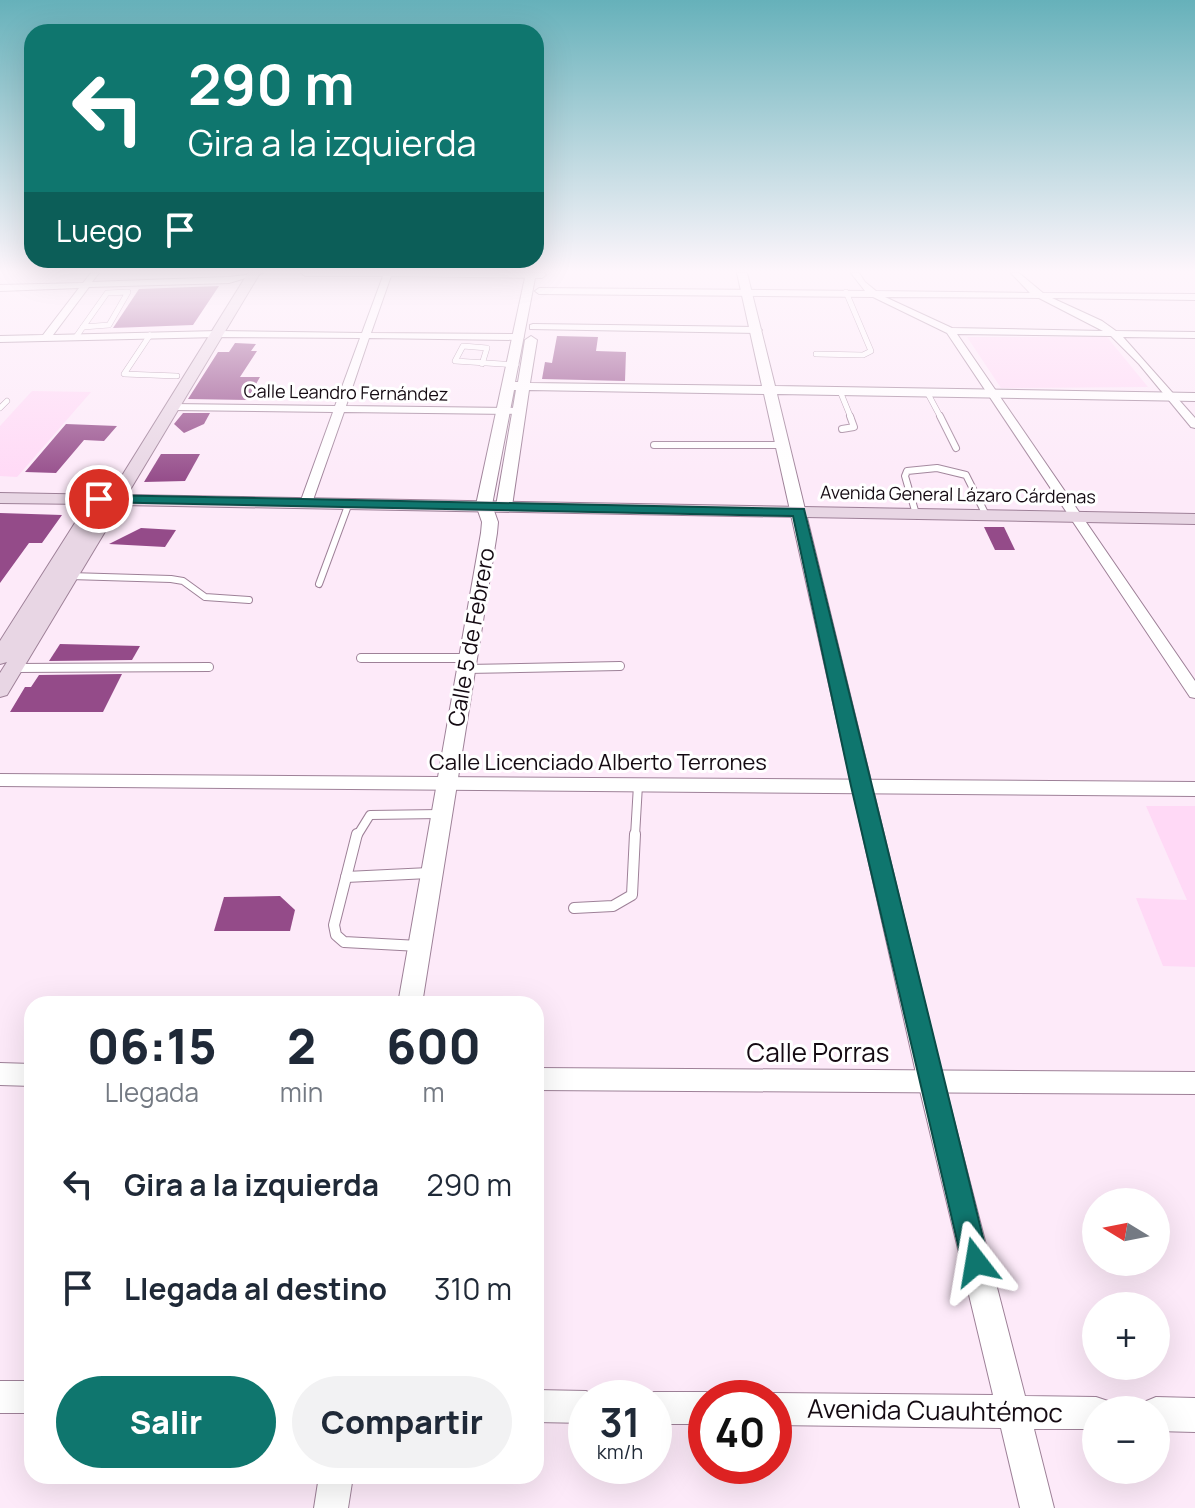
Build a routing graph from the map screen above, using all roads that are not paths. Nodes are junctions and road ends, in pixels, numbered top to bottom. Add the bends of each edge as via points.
1 (144, 343) edge
2 (203, 343) edge
3 (206, 343) edge
4 (363, 343) edge
5 (524, 343) edge
6 (760, 343) edge
7 (868, 343) edge
8 (958, 343) edge
9 (1121, 343) edge
10 (816, 354) dead end
11 (482, 364) junction
12 (520, 365) junction
13 (177, 376) junction
14 (516, 386) junction
15 (771, 390) junction
16 (840, 391) junction
17 (927, 392) junction
18 (991, 393) junction
19 (1171, 397) junction
20 (1195, 397) edge
21 (7, 401) dead end
22 (172, 407) junction
23 (0, 408) edge
24 (340, 409) junction
25 (511, 411) junction
26 (1195, 425) edge
27 (842, 429) dead end
28 (654, 445) dead end
29 (784, 445) junction
30 (956, 448) dead end
31 (0, 498) edge
32 (108, 499) junction
33 (306, 503) junction
34 (349, 503) junction
35 (484, 505) junction
36 (504, 506) junction
37 (799, 512) junction
38 (916, 514) junction
39 (986, 515) junction
40 (1074, 517) junction
41 (1195, 519) edge
42 (69, 576) junction
43 (319, 584) dead end
44 (249, 600) dead end
45 (361, 658) dead end
46 (7, 662) edge
47 (466, 664) junction
48 (620, 666) dead end
49 (209, 667) dead end
50 (0, 690) edge
51 (1195, 693) edge
52 (0, 780) edge
53 (446, 783) junction
54 (638, 785) junction
55 (861, 786) junction
56 (1195, 789) edge
57 (441, 814) junction
58 (431, 873) junction
59 (346, 877) junction
60 (574, 908) dead end
61 (420, 946) junction
62 (411, 996) edge
63 (0, 1074) edge
64 (24, 1075) edge
65 (544, 1079) edge
66 (931, 1082) junction
67 (1195, 1083) edge
68 (0, 1397) edge
69 (24, 1397) edge
70 (544, 1406) edge
71 (568, 1407) edge
72 (792, 1409) edge
73 (1013, 1412) junction
74 (1082, 1413) edge
75 (1170, 1414) edge
76 (1195, 1415) edge
77 (335, 1484) edge
78 (331, 1508) edge
79 (1037, 1508) edge

1 - 13 lane via 124,374
2 - 13 main road
3 - 22 main road
4 - 24 street
5 - 12 street, Calle 5 de Febrero
6 - 15 street
7 - 10 lane via 871,351 863,355
8 - 18 street
9 - 19 street
11 - 11 lane via 487,348 482,346 463,346 455,361
11 - 12 lane
12 - 14 street, Calle 5 de Febrero
13 - 32 main road
14 - 15 street
14 - 25 street, Calle 5 de Febrero
15 - 16 street
15 - 29 street
16 - 17 street
16 - 27 lane via 854,427
17 - 18 street
17 - 30 lane
18 - 19 street
18 - 40 street
19 - 20 street
19 - 26 street
21 - 23 lane
22 - 24 street, Calle Leandro Fernández
22 - 32 main road
24 - 25 street, Calle Leandro Fernández
24 - 33 street
25 - 35 street, Calle 5 de Febrero
25 - 36 street, Calle 5 de Febrero
28 - 29 lane
29 - 37 street
31 - 32 main road, Avenida General Lázaro Cárdenas
32 - 33 main road, Avenida General Lázaro Cárdenas
32 - 42 main road
32 - 46 main road
33 - 34 main road, Avenida General Lázaro Cárdenas
34 - 35 main road, Avenida General Lázaro Cárdenas
34 - 43 lane
35 - 36 main road, Avenida General Lázaro Cárdenas
35 - 47 street, Calle 5 de Febrero via 489,533
36 - 37 main road, Avenida General Lázaro Cárdenas
37 - 38 main road, Avenida General Lázaro Cárdenas
37 - 55 street
38 - 39 main road, Avenida General Lázaro Cárdenas
38 - 39 lane via 905,476 914,468 966,475
39 - 40 main road, Avenida General Lázaro Cárdenas
40 - 41 main road, Avenida General Lázaro Cárdenas
40 - 51 street
42 - 44 lane via 171,579 183,581 200,597
42 - 46 main road
45 - 47 lane
46 - 49 lane
46 - 50 main road
47 - 48 lane
47 - 53 street, Calle 5 de Febrero
52 - 53 street, Calle Licenciado Alberto Terrones
53 - 54 street, Calle Licenciado Alberto Terrones
53 - 57 street, Calle 5 de Febrero
54 - 55 street, Calle Licenciado Alberto Terrones
54 - 60 lane via 632,895 612,906
55 - 56 street, Calle Licenciado Alberto Terrones
55 - 66 street
57 - 58 street, Calle 5 de Febrero
57 - 59 lane via 370,815 357,834
58 - 59 lane
58 - 61 street, Calle 5 de Febrero
59 - 61 lane via 336,935 344,942
61 - 62 street, Calle 5 de Febrero
63 - 64 street
65 - 66 street, Calle Porras
66 - 67 street, Calle Porras
66 - 73 street
68 - 69 street
70 - 71 street
72 - 73 street, Avenida Cuauhtémoc
73 - 74 street, Avenida Cuauhtémoc
73 - 79 street
75 - 76 street
77 - 78 street

